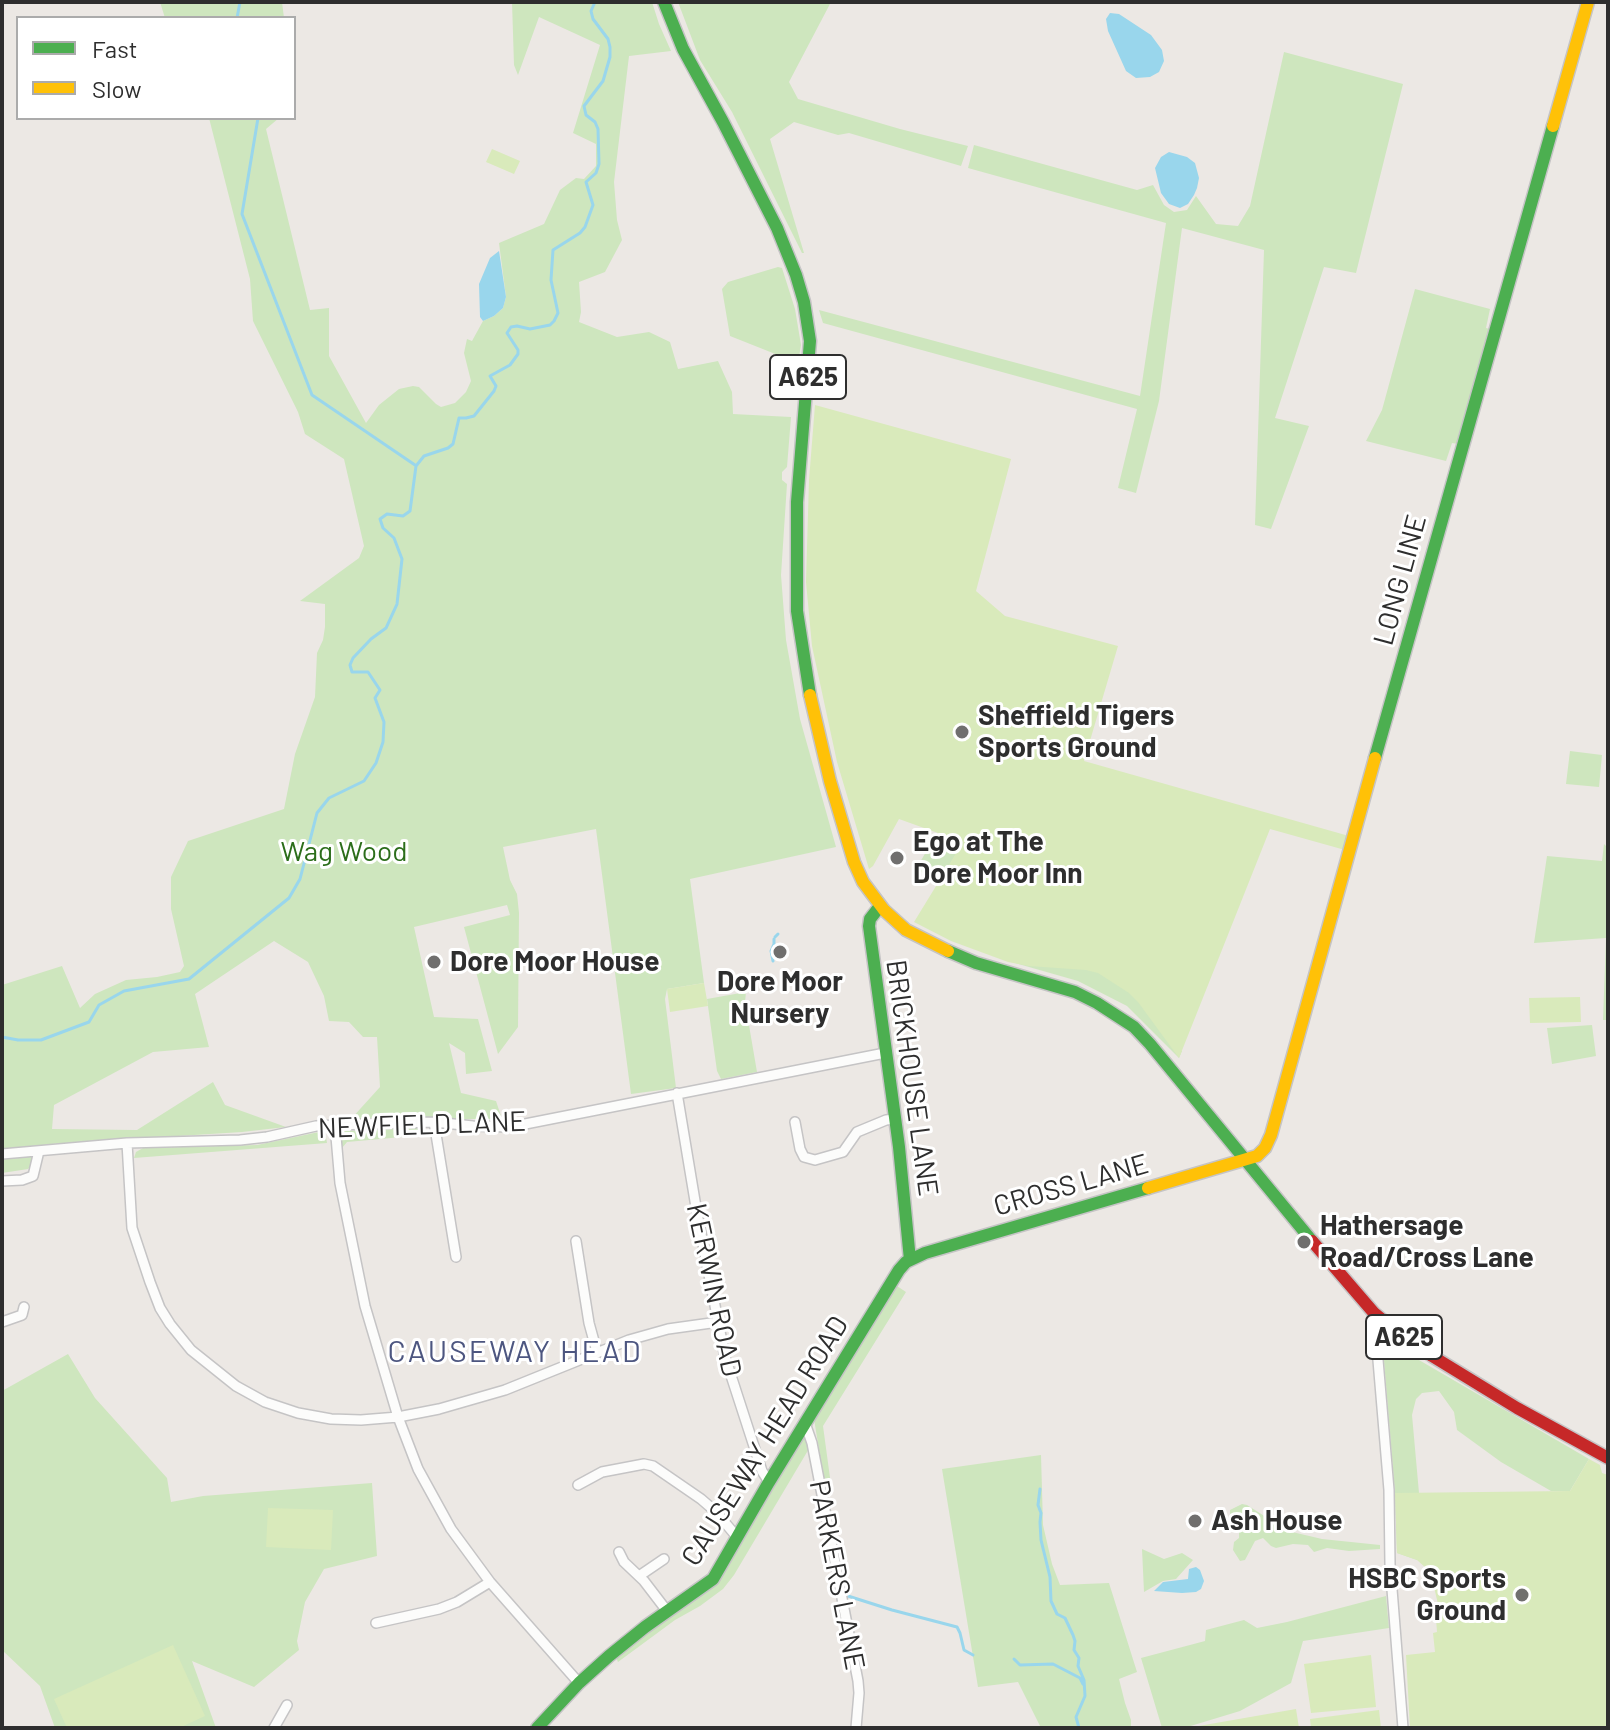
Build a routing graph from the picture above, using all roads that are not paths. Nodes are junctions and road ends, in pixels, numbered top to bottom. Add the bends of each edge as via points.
1 (664, 2) edge
2 (1588, 2) edge
3 (880, 906) junction
4 (885, 1053) junction
5 (677, 1093) junction
6 (895, 1119) junction
7 (434, 1122) junction
8 (795, 1122) dead end
9 (335, 1125) junction
10 (127, 1143) junction
11 (39, 1151) junction
12 (2, 1154) edge
13 (1246, 1159) junction
14 (2, 1181) edge
15 (576, 1241) dead end
16 (456, 1257) dead end
17 (910, 1260) junction
18 (1374, 1313) junction
19 (24, 1315) dead end
20 (2, 1322) edge
21 (718, 1322) junction
22 (597, 1352) junction
23 (398, 1417) junction
24 (805, 1423) junction
25 (1608, 1458) edge
26 (769, 1482) junction
27 (578, 1485) dead end
28 (737, 1537) junction
29 (619, 1552) dead end
30 (664, 1559) dead end
31 (639, 1576) junction
32 (490, 1582) junction
33 (667, 1611) junction
34 (376, 1623) dead end
35 (579, 1683) junction
36 (287, 1705) dead end
37 (274, 1728) edge
38 (537, 1728) edge
39 (856, 1728) edge
40 (1403, 1728) edge

1 - 3 street, A625 via 687,59 761,194 804,302 810,341 797,502 797,611 830,781 854,862
2 - 13 street, LONG LINE via 1271,1135 1262,1152
3 - 4 street, BRICKHOUSE LANE via 869,926
3 - 13 street, A625 via 906,930 938,948 1075,992 1119,1016 1150,1044
4 - 5 street, NEWFIELD LANE
4 - 6 street, BRICKHOUSE LANE
5 - 7 street, NEWFIELD LANE via 510,1127
5 - 21 street, KERWIN ROAD
6 - 8 street via 857,1132 843,1152 815,1160 804,1157
6 - 17 street, BRICKHOUSE LANE
7 - 9 street, NEWFIELD LANE
7 - 16 street
9 - 10 street, NEWFIELD LANE via 240,1140
9 - 23 street via 356,1268
10 - 11 street, NEWFIELD LANE
10 - 23 street via 131,1221 138,1248 160,1308 191,1350 250,1395 282,1408 331,1419
11 - 12 street, NEWFIELD LANE
11 - 14 street via 33,1176
13 - 17 street, CROSS LANE
13 - 18 street, A625
15 - 22 street
17 - 24 street, CAUSEWAY HEAD ROAD
18 - 25 street, A625 via 1432,1356
18 - 40 street
19 - 20 street
21 - 22 street via 650,1333
21 - 26 street, KERWIN ROAD via 729,1375
22 - 23 street via 505,1390
23 - 32 street via 431,1496
24 - 26 street, CAUSEWAY HEAD ROAD
24 - 39 street, PARKERS LANE via 858,1681
26 - 28 street, CAUSEWAY HEAD ROAD
27 - 28 street via 602,1472 653,1466 701,1499
28 - 33 street, CAUSEWAY HEAD ROAD via 713,1579
29 - 31 street
30 - 31 street
31 - 33 street
32 - 34 street via 439,1609
32 - 35 street
33 - 35 street, CAUSEWAY HEAD ROAD
35 - 38 street, CAUSEWAY HEAD ROAD
36 - 37 street

